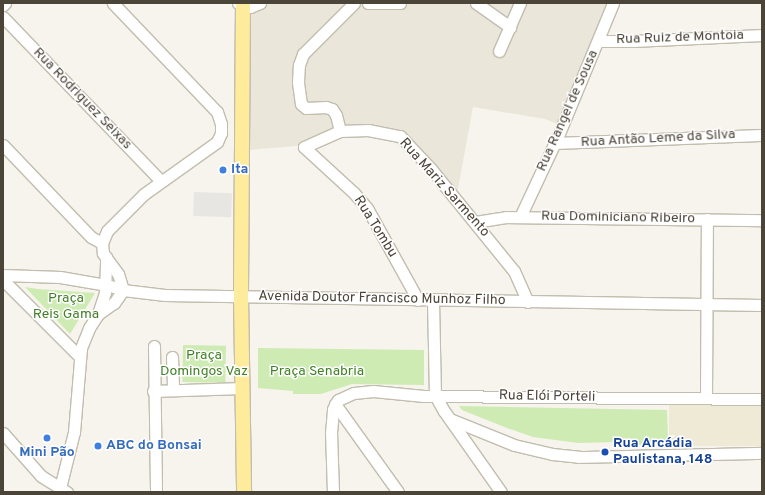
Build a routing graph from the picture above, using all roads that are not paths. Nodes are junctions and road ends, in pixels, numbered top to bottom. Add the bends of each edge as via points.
1 (5, 3) edge
2 (113, 3) edge
3 (260, 3) edge
4 (354, 3) edge
5 (368, 3) edge
6 (400, 3) edge
7 (476, 3) edge
8 (520, 3) edge
9 (613, 3) edge
10 (241, 4) edge
11 (3, 5) edge
12 (3, 17) edge
13 (510, 27) junction
14 (762, 35) edge
15 (599, 40) junction
16 (499, 51) dead end
17 (340, 131) junction
18 (762, 135) edge
19 (554, 143) junction
20 (3, 145) edge
21 (304, 147) joint
22 (161, 181) junction
23 (520, 217) junction
24 (707, 219) junction
25 (762, 220) edge
26 (475, 222) junction
27 (102, 243) junction
28 (106, 257) junction
29 (3, 275) edge
30 (3, 280) edge
31 (107, 285) junction
32 (123, 290) junction
33 (241, 296) junction
34 (418, 300) junction
35 (434, 300) junction
36 (528, 302) junction
37 (706, 305) junction
38 (762, 305) edge
39 (98, 314) junction
40 (154, 346) dead end
41 (80, 357) junction
42 (172, 357) dead end
43 (243, 388) junction
44 (173, 390) junction
45 (154, 391) junction
46 (435, 395) junction
47 (706, 398) junction
48 (762, 398) edge
49 (335, 404) junction
50 (450, 419) junction
51 (3, 433) edge
52 (762, 453) edge
53 (64, 490) edge
54 (156, 492) edge
55 (244, 492) edge
56 (333, 492) edge
57 (398, 492) edge
58 (501, 492) edge

1 - 11 street
2 - 22 street via 217,112 222,124 217,142
3 - 10 street via 250,7
4 - 17 street via 303,54 299,65 301,104 306,108 332,109
5 - 6 street
7 - 13 street
8 - 13 street
9 - 15 street, Rua Rangel de Sousa
10 - 33 main road
12 - 22 street, Rua Rodriguez Seixas
13 - 16 street
14 - 15 street, Rua Ruiz de Montoia via 633,41
15 - 19 street, Rua Rangel de Sousa
17 - 21 street, Rua Mariz Sarmento
17 - 26 street, Rua Mariz Sarmento via 373,130 400,136
18 - 19 street, Rua Antão Leme da Silva
19 - 23 street, Rua Rangel de Sousa
20 - 27 street via 91,237
21 - 34 street, Rua Tombu via 354,193 366,208
22 - 27 street via 134,203 107,231
23 - 24 street, Rua Dominiciano Ribeiro
23 - 26 street, Rua Dominiciano Ribeiro
24 - 25 street, Rua Dominiciano Ribeiro
24 - 37 street
26 - 36 street, Rua Mariz Sarmento via 514,271
27 - 28 street
28 - 31 street
28 - 32 street via 118,274
29 - 31 street, Avenida Doutor Francisco Munhoz Filho via 60,277
30 - 41 street
31 - 32 street, Avenida Doutor Francisco Munhoz Filho
31 - 39 street
32 - 33 street, Avenida Doutor Francisco Munhoz Filho via 165,295
32 - 39 street via 114,303
33 - 34 street, Avenida Doutor Francisco Munhoz Filho
33 - 43 main road
34 - 35 street, Avenida Doutor Francisco Munhoz Filho
35 - 36 street, Avenida Doutor Francisco Munhoz Filho
35 - 46 street
36 - 37 street, Avenida Doutor Francisco Munhoz Filho
37 - 38 street, Avenida Doutor Francisco Munhoz Filho
37 - 47 street
39 - 41 street via 85,336
40 - 45 street
41 - 53 street via 74,432
42 - 44 street
43 - 44 street
43 - 55 main road
44 - 45 street
45 - 54 street
46 - 47 street, Rua Elói Porteli
46 - 49 street, Rua Elói Porteli via 364,391 344,396
46 - 50 street
47 - 48 street, Rua Elói Porteli
49 - 56 street via 331,433
49 - 57 street
50 - 52 street via 514,445 579,457
50 - 58 street
51 - 53 street via 41,476

